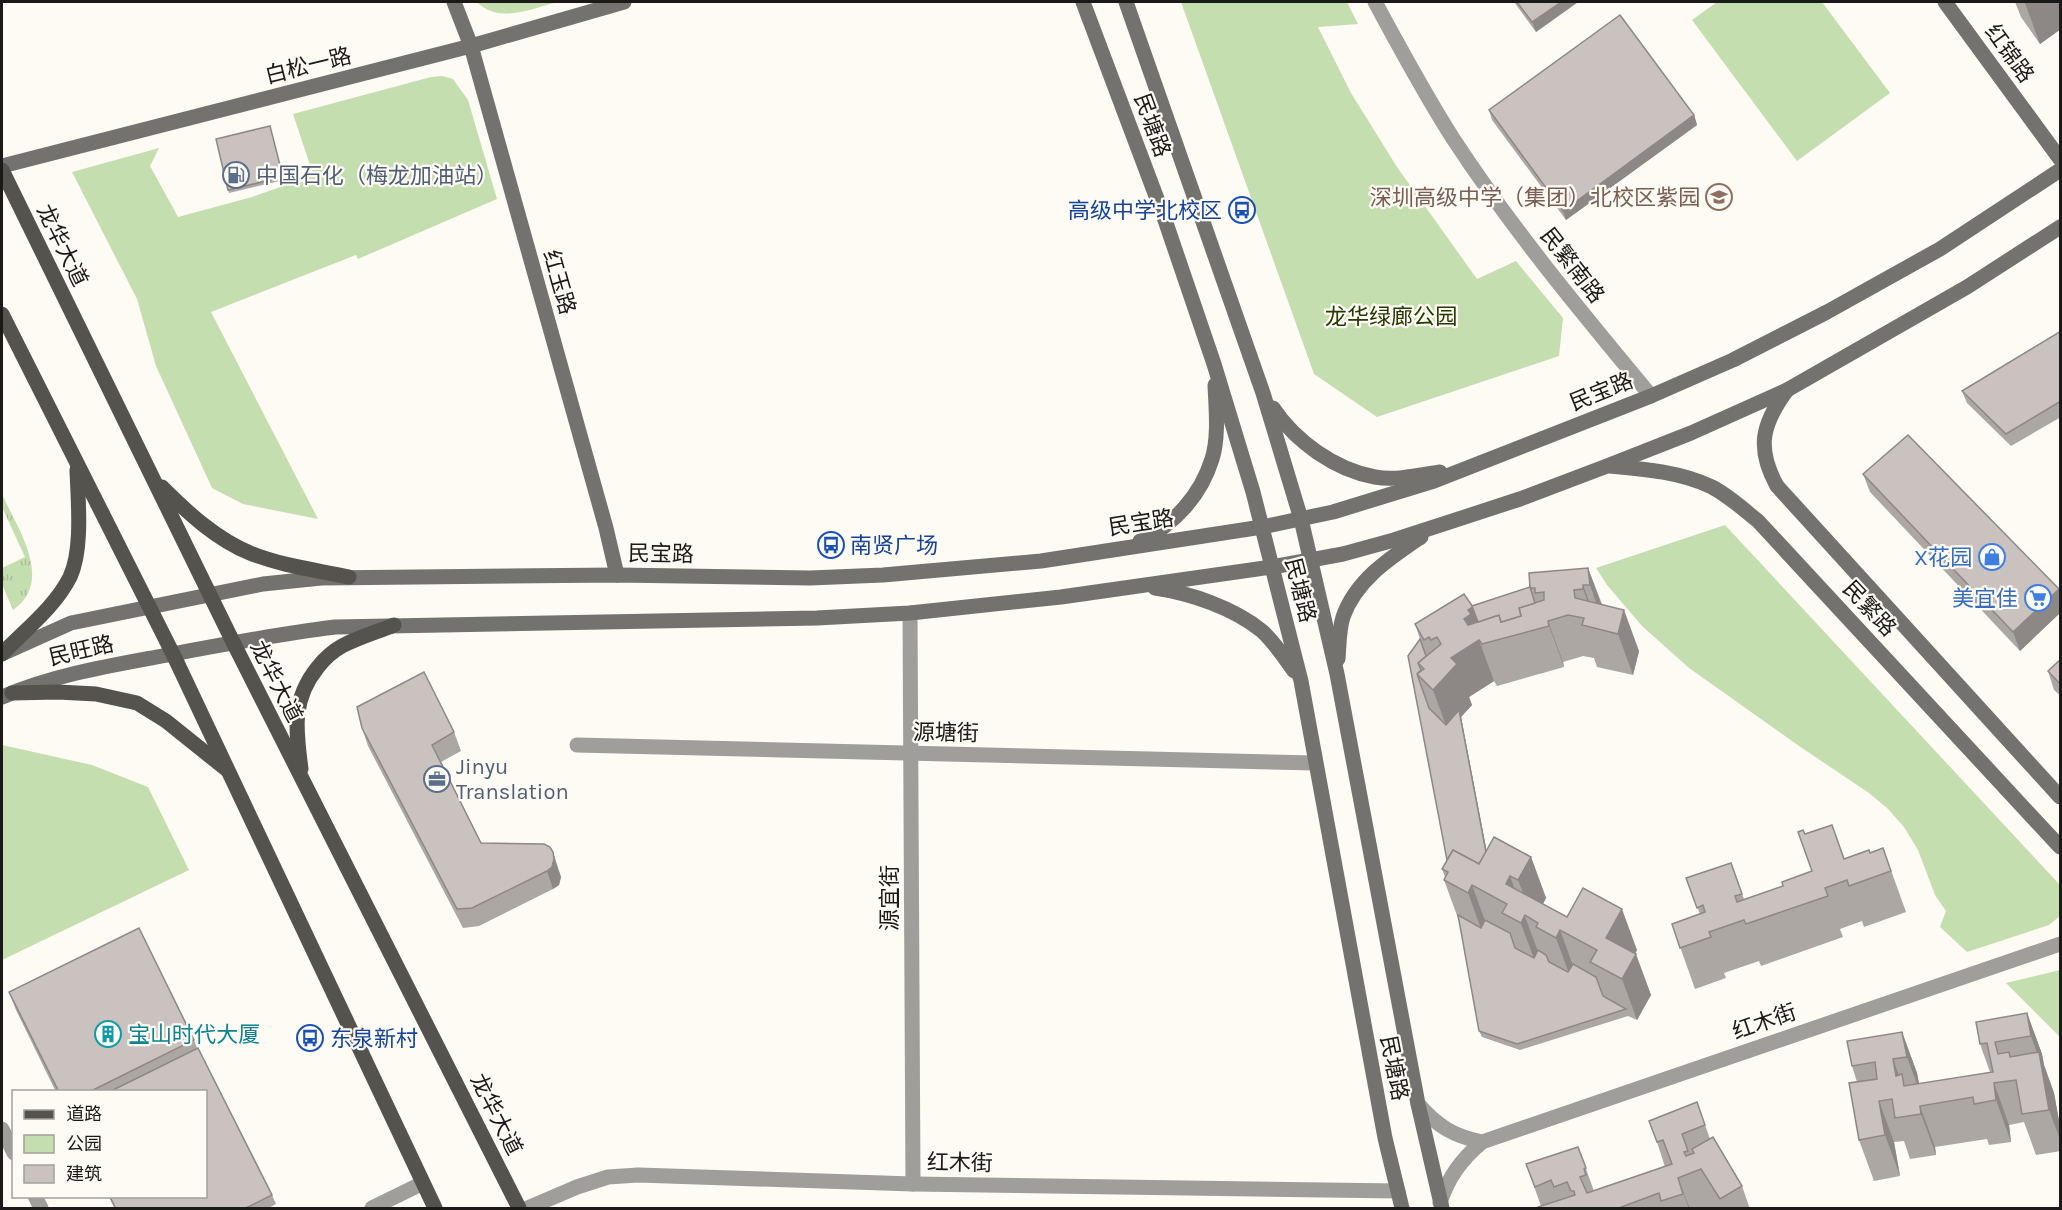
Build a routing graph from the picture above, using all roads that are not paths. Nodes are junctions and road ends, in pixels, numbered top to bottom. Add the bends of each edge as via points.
1 (454, 2) edge
2 (624, 2) edge
3 (1083, 2) edge
4 (1126, 2) edge
5 (1375, 2) edge
6 (1945, 2) edge
7 (471, 46) junction
8 (2061, 159) edge
9 (2, 168) edge
10 (2061, 170) edge
11 (2061, 228) edge
12 (2, 314) edge
13 (1214, 364) junction
14 (1787, 390) junction
15 (1263, 393) junction
16 (1651, 396) junction
17 (77, 464) junction
18 (1607, 466) junction
19 (1467, 469) junction
20 (153, 478) junction
21 (1301, 519) junction
22 (1262, 526) junction
23 (1437, 526) junction
24 (1125, 548) junction
25 (1310, 561) junction
26 (1272, 567) junction
27 (617, 575) junction
28 (349, 577) junction
29 (1137, 586) junction
30 (211, 596) junction
31 (150, 607) junction
32 (910, 613) junction
33 (394, 625) junction
34 (233, 642) junction
35 (2, 654) edge
36 (173, 654) junction
37 (1337, 674) junction
38 (1301, 681) junction
39 (7, 695) edge
40 (577, 745) dead end
41 (911, 753) junction
42 (1315, 763) junction
43 (229, 771) junction
44 (303, 781) junction
45 (2061, 797) edge
46 (2061, 847) edge
47 (2061, 944) edge
48 (1418, 1104) junction
49 (2, 1129) edge
50 (1482, 1142) junction
51 (12, 1149) edge
52 (423, 1183) junction
53 (913, 1184) junction
54 (1398, 1191) junction
55 (1441, 1206) edge
56 (372, 1209) edge
57 (435, 1209) edge
58 (519, 1209) edge
59 (528, 1209) edge
60 (1402, 1209) edge

1 - 7 main road, 红玉路
2 - 7 main road, 白松一路
3 - 13 main road, 民塘路
4 - 15 main road, 民塘路
5 - 16 street, 民繁南路 via 1447,129 1482,180 1572,301
6 - 8 main road, 红锦路
7 - 9 main road, 白松一路
7 - 27 main road, 红玉路
9 - 20 main road, 龙华大道
10 - 16 main road, 民宝路 via 1940,249 1827,312
11 - 14 main road
12 - 17 main road
13 - 22 main road, 民塘路
13 - 24 main road via 1214,447 1208,470 1193,498 1164,528
14 - 18 main road
14 - 45 main road, 民繁路 via 1771,414 1764,440 1768,467 1777,486
15 - 19 main road via 1296,436 1350,470 1395,478
15 - 21 main road, 民塘路
16 - 19 main road, 民宝路
17 - 31 main road
17 - 35 main road via 79,527 71,575 60,593
18 - 23 main road
18 - 46 main road, 民繁路 via 1691,479 1735,502 1758,521
19 - 21 main road, 民宝路 via 1357,506
20 - 28 main road via 205,526 249,552
20 - 30 main road, 龙华大道
21 - 22 main road, 民宝路
21 - 25 main road, 民塘路
22 - 24 main road, 民宝路
22 - 26 main road, 民塘路
23 - 25 main road
23 - 37 main road via 1396,553 1357,590 1343,617
24 - 27 main road, 民宝路 via 1041,561 883,575
25 - 26 main road
25 - 37 main road, 民塘路
26 - 29 main road
26 - 38 main road, 民塘路
27 - 28 main road, 民宝路
28 - 30 main road, 民宝路 via 262,584
29 - 32 main road
29 - 38 main road via 1178,592 1230,612 1260,630 1280,649
30 - 31 main road, 民宝路
30 - 34 main road, 龙华大道
31 - 35 main road, 民旺路 via 71,623
31 - 36 main road
32 - 33 main road
32 - 41 street, 源宜街
33 - 34 main road via 335,627
33 - 44 main road via 342,646 325,658 306,685 297,709
34 - 36 main road
34 - 44 main road, 龙华大道
36 - 39 main road, 民旺路 via 106,666
36 - 43 main road
37 - 48 main road, 民塘路
38 - 42 main road, 民塘路
39 - 43 main road via 96,694 137,703
40 - 41 street, 源塘街
41 - 42 street, 源塘街
41 - 53 street, 源宜街
42 - 54 main road, 民塘路
43 - 52 main road
44 - 58 main road, 龙华大道
47 - 50 street, 红木街
48 - 50 street via 1432,1121
48 - 55 main road, 民塘路
49 - 51 street
50 - 55 street, 红木街 via 1453,1172 1444,1188
52 - 56 street
52 - 57 main road
53 - 54 street, 红木街
53 - 59 street, 红木街 via 638,1175 608,1177 576,1186
54 - 60 main road, 民塘路

